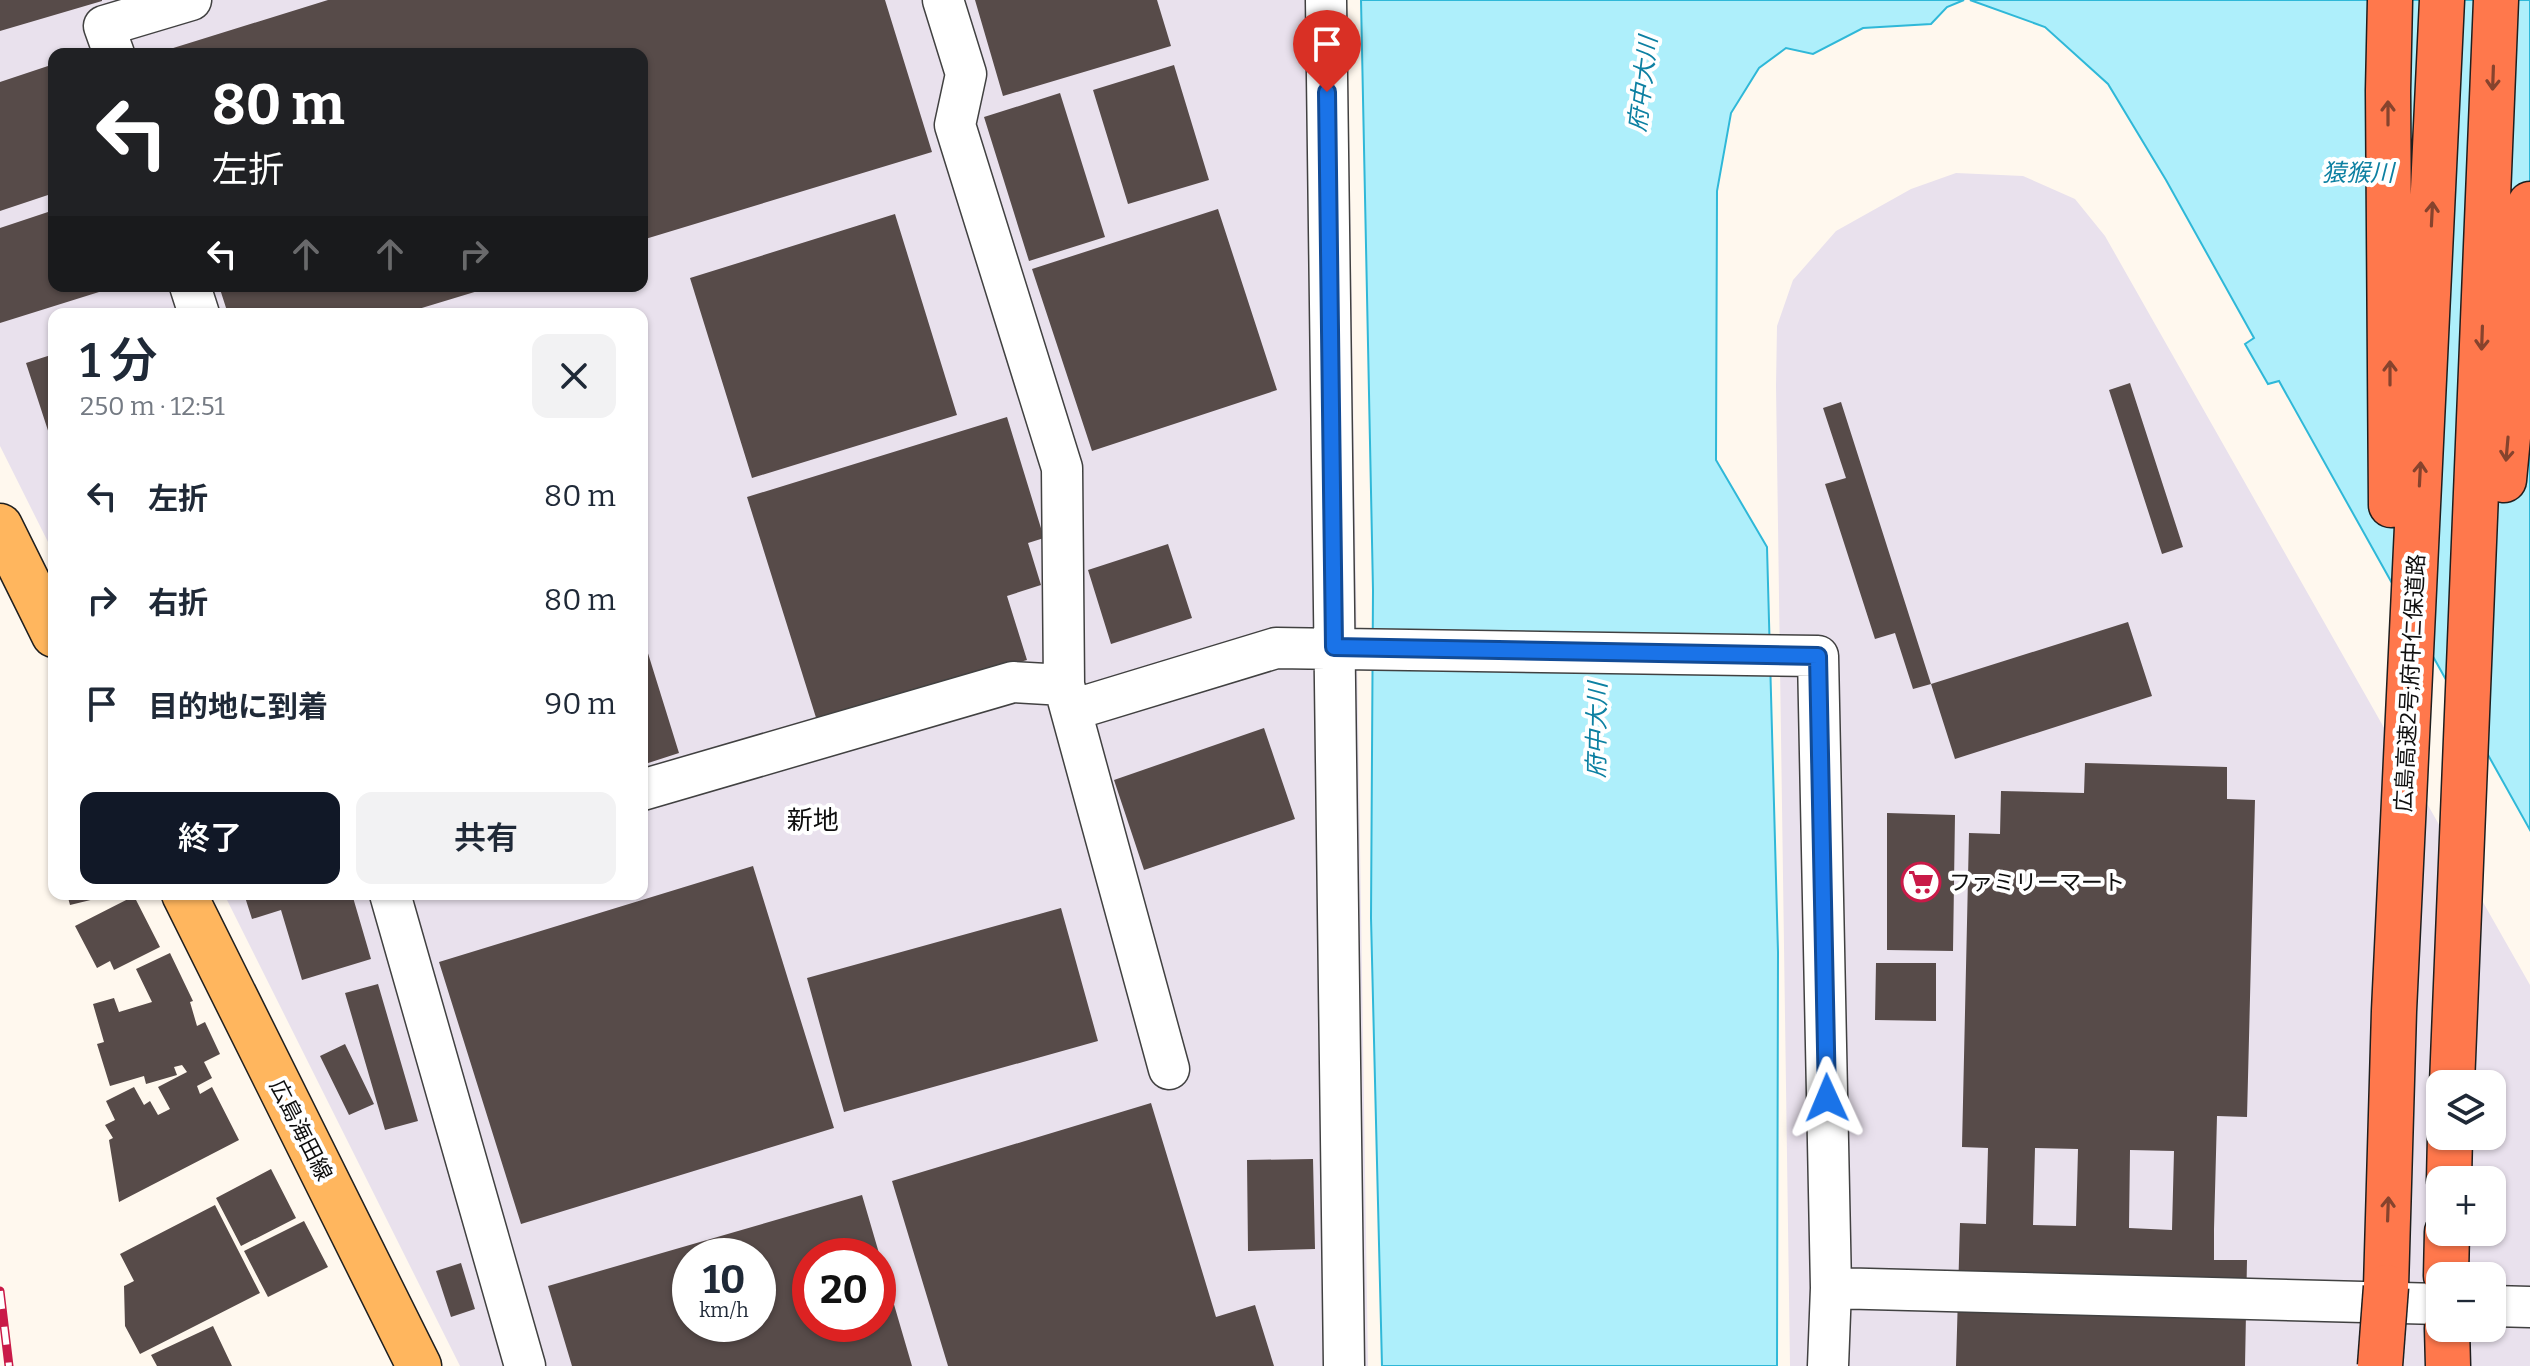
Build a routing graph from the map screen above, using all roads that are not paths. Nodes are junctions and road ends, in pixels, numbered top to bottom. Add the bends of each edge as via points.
1 (191, 0) edge
2 (943, 0) edge
3 (1326, 0) edge
4 (2390, 0) edge
5 (2442, 0) edge
6 (2496, 0) edge
7 (112, 48) edge
8 (2530, 204) edge
9 (0, 526) edge
10 (48, 623) edge
11 (1348, 647) junction
12 (1068, 698) junction
13 (648, 788) edge
14 (187, 900) edge
15 (392, 900) edge
16 (2394, 1011) junction
17 (2454, 1019) junction
18 (1169, 1069) dead end
19 (2452, 1070) edge
20 (1831, 1288) junction
21 (2426, 1304) edge
22 (2506, 1306) edge
23 (2530, 1307) edge
24 (2446, 1342) edge
25 (419, 1366) edge
26 (525, 1366) edge
27 (1344, 1366) edge
28 (1828, 1366) edge
29 (2382, 1366) edge
30 (2446, 1366) edge

1 - 7 lane via 104,26
2 - 12 lane via 966,74 955,125 1062,468
3 - 11 lane
16 -> 4 highway
16 -> 5 highway, 広島高速2号;府中仁保道路
6 -> 17 highway
8 -> 17 highway
9 - 10 main road
11 - 12 lane via 1276,648
11 - 20 lane via 1818,656
11 - 27 lane
12 - 13 lane via 1013,682
12 - 18 lane
14 - 25 main road, 広島海田線
15 - 26 lane
29 -> 16 highway, 広島高速2号;府中仁保道路, bridge
17 - 19 highway
20 - 21 lane
20 - 28 lane
22 - 23 lane
24 - 30 highway

